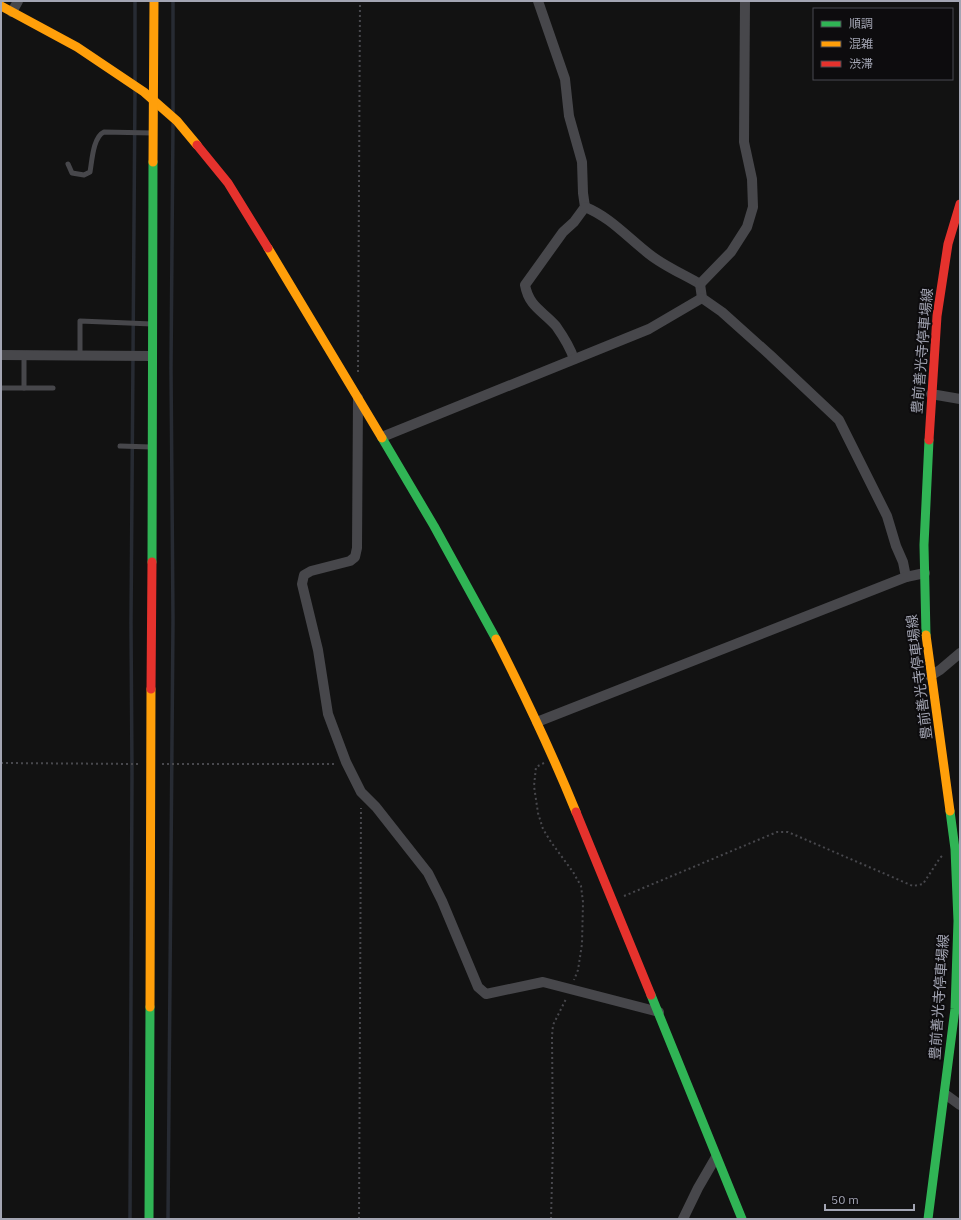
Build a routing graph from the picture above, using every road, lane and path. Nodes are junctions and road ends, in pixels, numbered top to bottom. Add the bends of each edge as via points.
1 (18, 1) edge
2 (154, 1) edge
3 (360, 1) edge
4 (538, 1) edge
5 (746, 1) edge
6 (1, 6) edge
7 (12, 12) junction
8 (154, 100) junction
9 (154, 133) junction
10 (68, 164) dead end
11 (960, 204) edge
12 (585, 206) junction
13 (700, 284) junction
14 (702, 298) junction
15 (152, 324) junction
16 (80, 354) junction
17 (1, 355) edge
18 (24, 355) junction
19 (152, 356) junction
20 (574, 358) junction
21 (358, 374) dead end
22 (1, 388) edge
23 (24, 388) junction
24 (53, 388) dead end
25 (931, 394) junction
26 (358, 398) junction
27 (960, 399) edge
28 (382, 437) junction
29 (122, 446) dead end
30 (152, 446) junction
31 (925, 573) junction
32 (906, 577) junction
33 (960, 653) edge
34 (930, 676) junction
35 (537, 722) junction
36 (554, 758) junction
37 (346, 762) junction
38 (1, 764) edge
39 (138, 764) dead end
40 (165, 764) dead end
41 (361, 792) junction
42 (955, 849) junction
43 (613, 900) junction
44 (571, 988) junction
45 (659, 1012) junction
46 (945, 1094) junction
47 (960, 1105) edge
48 (716, 1157) junction
49 (149, 1219) edge
50 (359, 1219) edge
51 (551, 1219) edge
52 (683, 1219) edge
53 (742, 1219) edge
54 (928, 1219) edge

1 - 7 street
2 - 8 street
3 - 21 path
4 - 12 street via 564,79 569,116 582,162
5 - 13 street via 744,142 752,179 753,207 747,227 731,252
6 - 7 street
7 - 8 street via 77,47
8 - 9 street
8 - 26 street via 228,183
9 - 10 lane via 101,133 96,139 90,172 84,175 72,173
9 - 15 street
11 - 25 street, 豊前善光寺停車場線 via 942,276
12 - 13 street via 610,220 650,255
12 - 20 street via 525,285 534,306 555,326
13 - 14 street
14 - 20 street via 649,329
14 - 32 street via 728,317 838,420 887,516
15 - 16 lane via 80,321
15 - 19 street
16 - 18 street
16 - 19 street
17 - 18 street
18 - 23 lane
19 - 30 street
20 - 28 street
22 - 23 lane
23 - 24 lane
25 - 27 street
25 - 31 street, 豊前善光寺停車場線
26 - 28 street
26 - 37 street via 355,556 350,561 311,571 304,575 302,584 318,650 328,714
28 - 35 street via 483,614
29 - 30 lane
30 - 49 street
31 - 32 street
31 - 34 street, 豊前善光寺停車場線 via 926,636
32 - 35 street
33 - 34 street
34 - 42 street, 豊前善光寺停車場線
35 - 36 street
36 - 43 street
36 - 44 path via 536,767 534,786 538,813 544,829 581,886 582,944 578,970
37 - 40 path
37 - 41 street
38 - 39 path
41 - 44 street via 428,873 478,987 486,994 544,982
41 - 50 path
42 - 43 path via 940,858 922,884 913,886 788,832 777,832
42 - 46 street, 豊前善光寺停車場線 via 958,913 957,979
43 - 45 street
44 - 45 street
44 - 51 path via 554,1025 552,1036
45 - 48 street
46 - 47 street
46 - 54 street, 豊前善光寺停車場線
48 - 52 street
48 - 53 street

